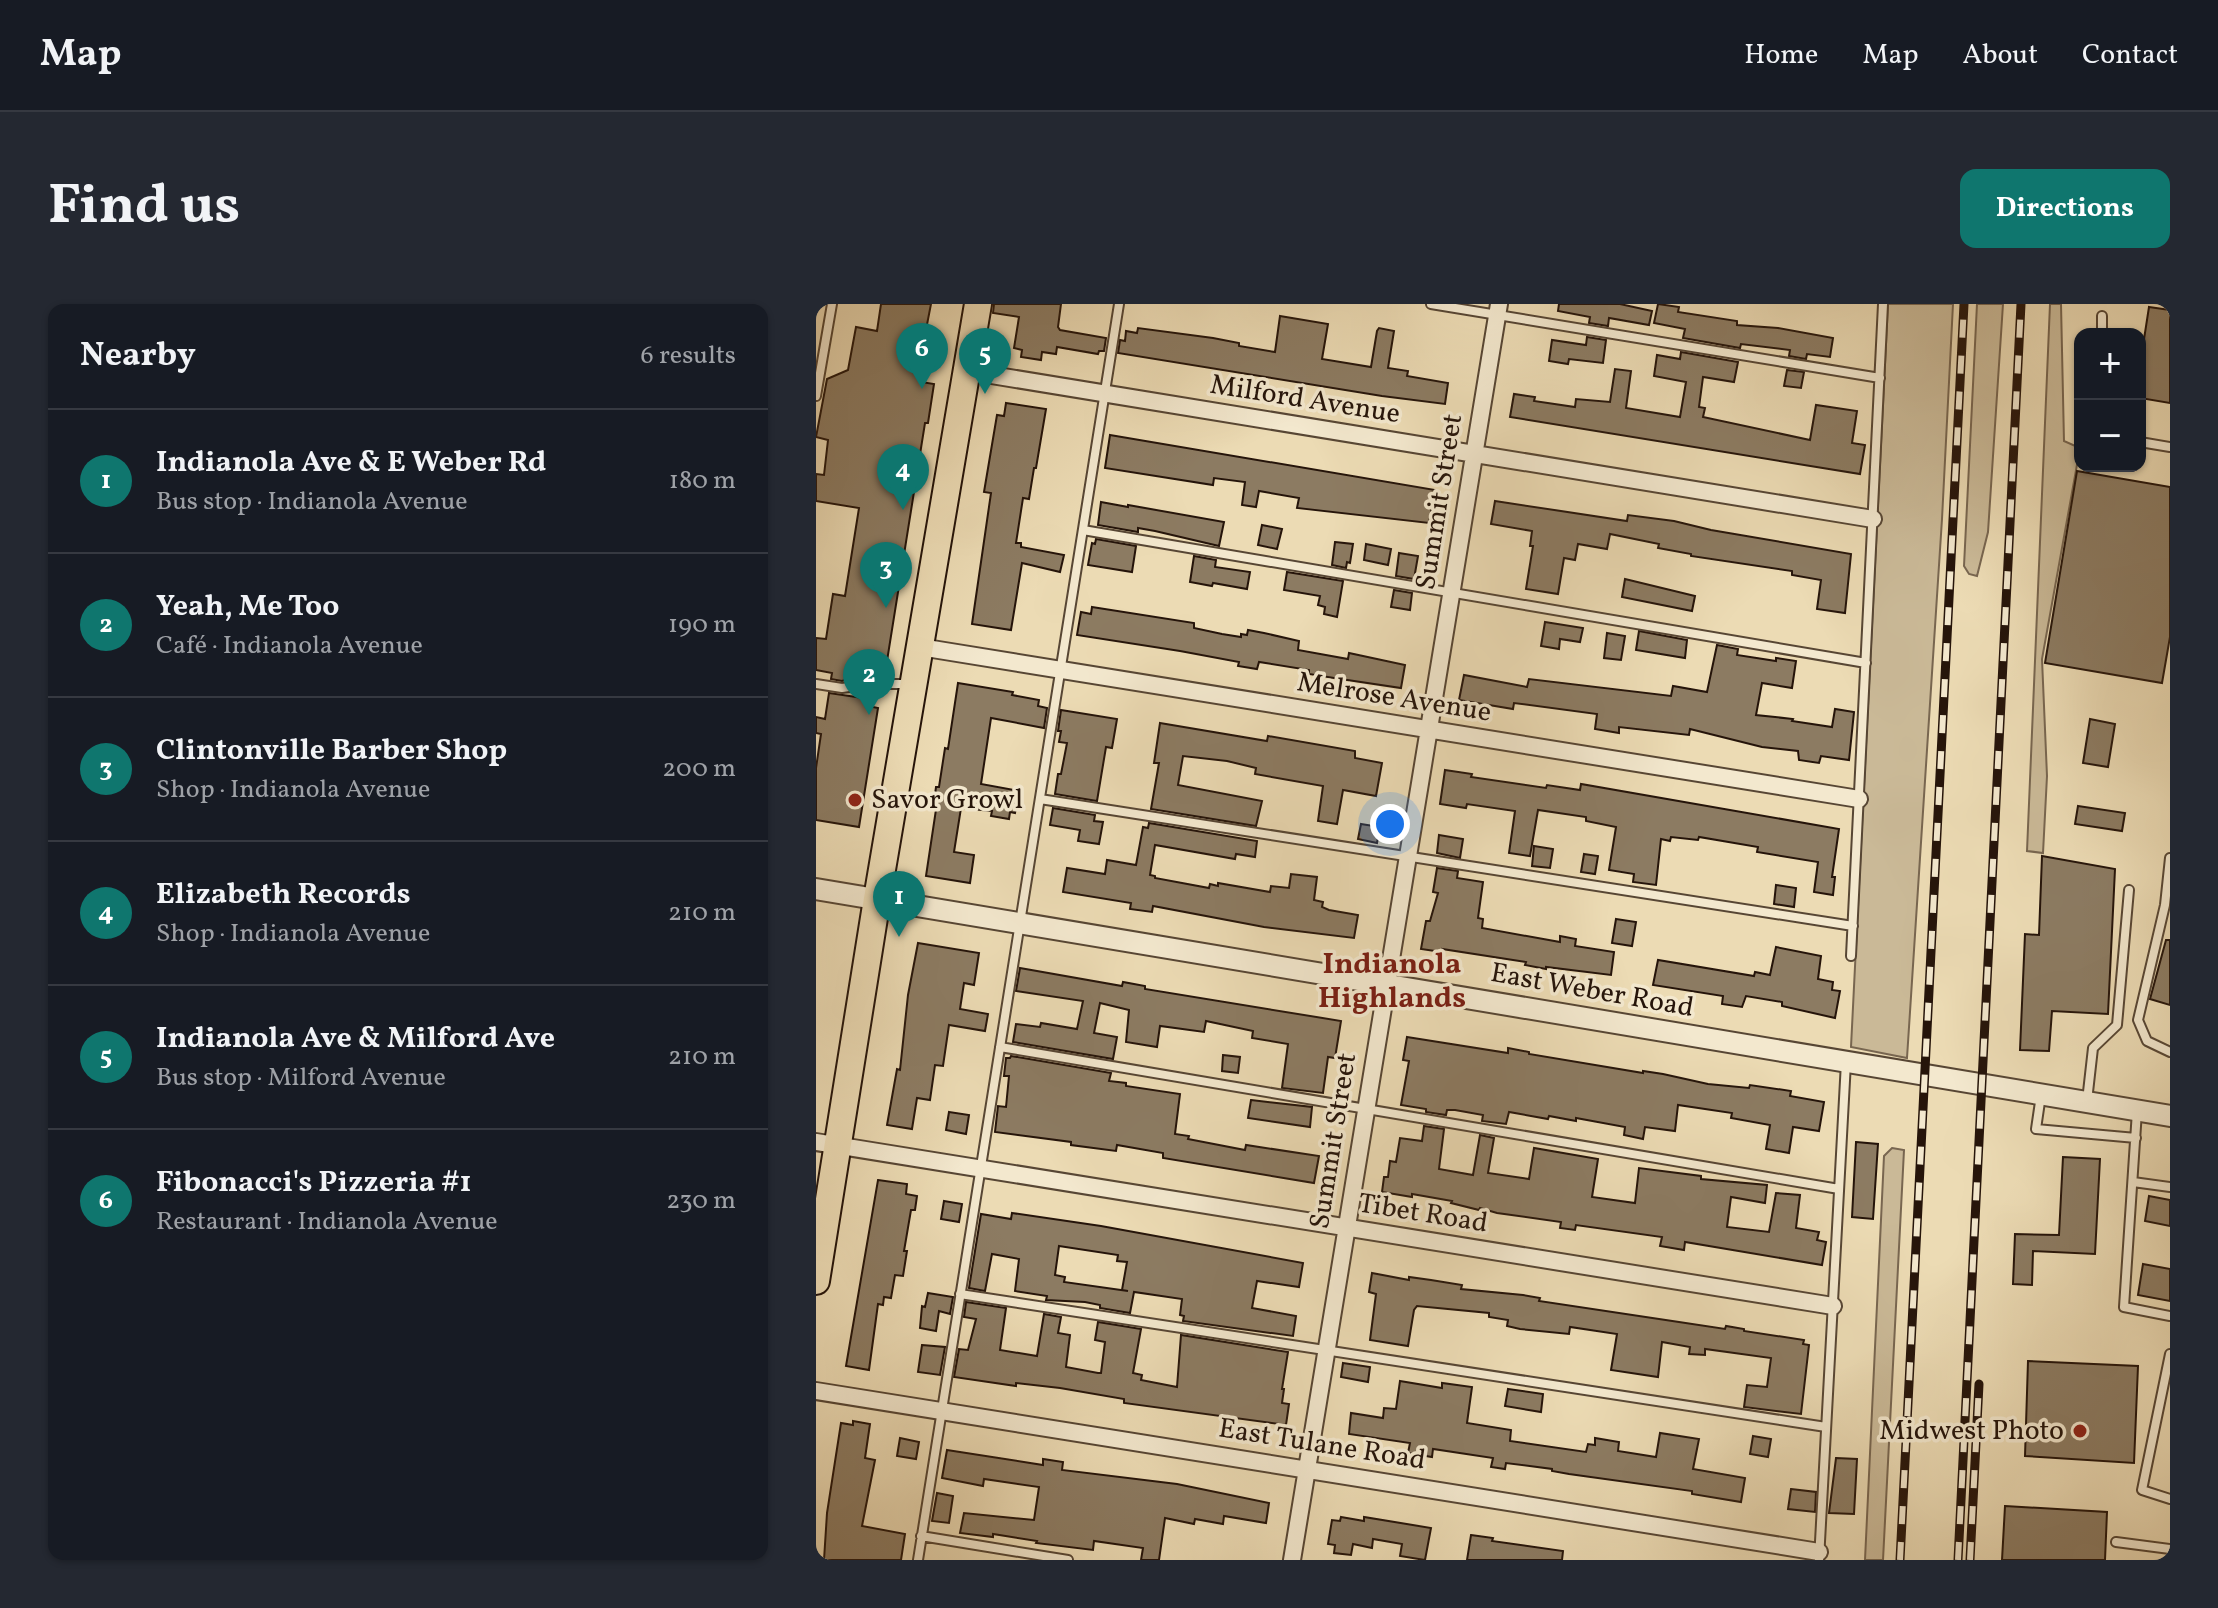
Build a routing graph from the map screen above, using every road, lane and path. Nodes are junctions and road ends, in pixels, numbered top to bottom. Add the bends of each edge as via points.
1 (832, 304) edge
2 (978, 304) edge
3 (1119, 304) edge
4 (1431, 304) edge
5 (1883, 304) edge
6 (1498, 309) edge
7 (2102, 316) dead end
8 (2102, 328) edge
9 (967, 371) junction
10 (1880, 378) junction
11 (1105, 393) junction
12 (816, 396) edge
13 (2146, 443) edge
14 (2170, 447) edge
15 (1474, 454) junction
16 (1873, 519) junction
17 (1083, 530) junction
18 (1451, 592) junction
19 (920, 647) junction
20 (1866, 663) junction
21 (1060, 670) junction
22 (816, 684) edge
23 (913, 684) junction
24 (1428, 730) junction
25 (1040, 799) junction
26 (1859, 799) junction
27 (1408, 857) junction
28 (2170, 858) edge
29 (816, 889) edge
30 (2129, 890) dead end
31 (877, 899) junction
32 (1020, 923) junction
33 (1853, 926) junction
34 (1851, 956) dead end
35 (1386, 985) junction
36 (1000, 1047) junction
37 (2170, 1052) edge
38 (1846, 1062) junction
39 (2041, 1095) junction
40 (2087, 1102) junction
41 (1366, 1109) junction
42 (2138, 1111) junction
43 (2170, 1116) edge
44 (2136, 1138) junction
45 (827, 1144) edge
46 (980, 1169) junction
47 (2133, 1182) junction
48 (2170, 1187) edge
49 (1839, 1189) junction
50 (1346, 1228) junction
51 (816, 1281) edge
52 (960, 1294) junction
53 (1833, 1306) junction
54 (2170, 1316) edge
55 (1326, 1350) junction
56 (2170, 1354) edge
57 (816, 1391) edge
58 (942, 1411) junction
59 (1826, 1427) junction
60 (1306, 1469) junction
61 (2170, 1499) edge
62 (921, 1536) junction
63 (2116, 1542) dead end
64 (2170, 1549) edge
65 (1819, 1556) edge
66 (918, 1560) edge
67 (1068, 1560) edge
68 (1292, 1560) edge

1 - 12 lane
2 - 9 main road
3 - 11 lane
4 - 6 lane
5 - 10 lane
6 - 10 lane
6 - 15 street, Summit Street
7 - 8 lane
9 - 11 street, Milford Avenue
9 - 19 main road
10 - 16 lane
11 - 15 street, Milford Avenue
11 - 17 lane
13 - 14 lane
15 - 16 street, Milford Avenue
15 - 18 street, Summit Street
16 - 20 lane
17 - 18 lane
17 - 21 lane
18 - 20 lane
18 - 24 street, Summit Street
19 - 21 street, Melrose Avenue
19 - 23 main road
20 - 26 lane
21 - 24 street, Melrose Avenue
21 - 25 lane
22 - 23 lane
23 - 31 main road
24 - 26 street, Melrose Avenue
24 - 27 street, Summit Street
25 - 27 lane
25 - 32 lane
26 - 33 lane
27 - 33 lane
27 - 35 street, Summit Street
28 - 37 lane via 2165,905 2138,1020 2147,1041
29 - 31 street, East Weber Road
30 - 40 lane via 2117,1025 2093,1048
31 - 32 street, East Weber Road
31 - 45 main road
32 - 35 street, East Weber Road
32 - 36 lane
33 - 34 lane
35 - 38 street, East Weber Road
35 - 41 street, Summit Street
36 - 41 lane
36 - 46 lane
38 - 39 street, East Weber Road
38 - 49 lane
39 - 40 street, East Weber Road
39 - 44 lane via 2036,1129
40 - 42 street, East Weber Road
41 - 49 lane
41 - 50 street, Summit Street
42 - 43 street, East Weber Road
42 - 44 lane
44 - 47 lane
45 - 46 street, Tibet Road
45 - 51 main road
46 - 50 street, Tibet Road
46 - 52 lane
47 - 48 lane
47 - 54 lane via 2124,1307
49 - 53 lane
50 - 53 street, Tibet Road
50 - 55 street, Summit Street
52 - 55 lane
52 - 58 lane
53 - 59 lane
55 - 59 lane
55 - 60 street, Summit Street
56 - 61 lane via 2142,1490
57 - 58 street, East Tulane Road
58 - 60 street, East Tulane Road
58 - 62 lane
59 - 65 lane
60 - 65 street, East Tulane Road
60 - 68 street, Summit Street
62 - 66 lane
62 - 67 lane
63 - 64 lane

